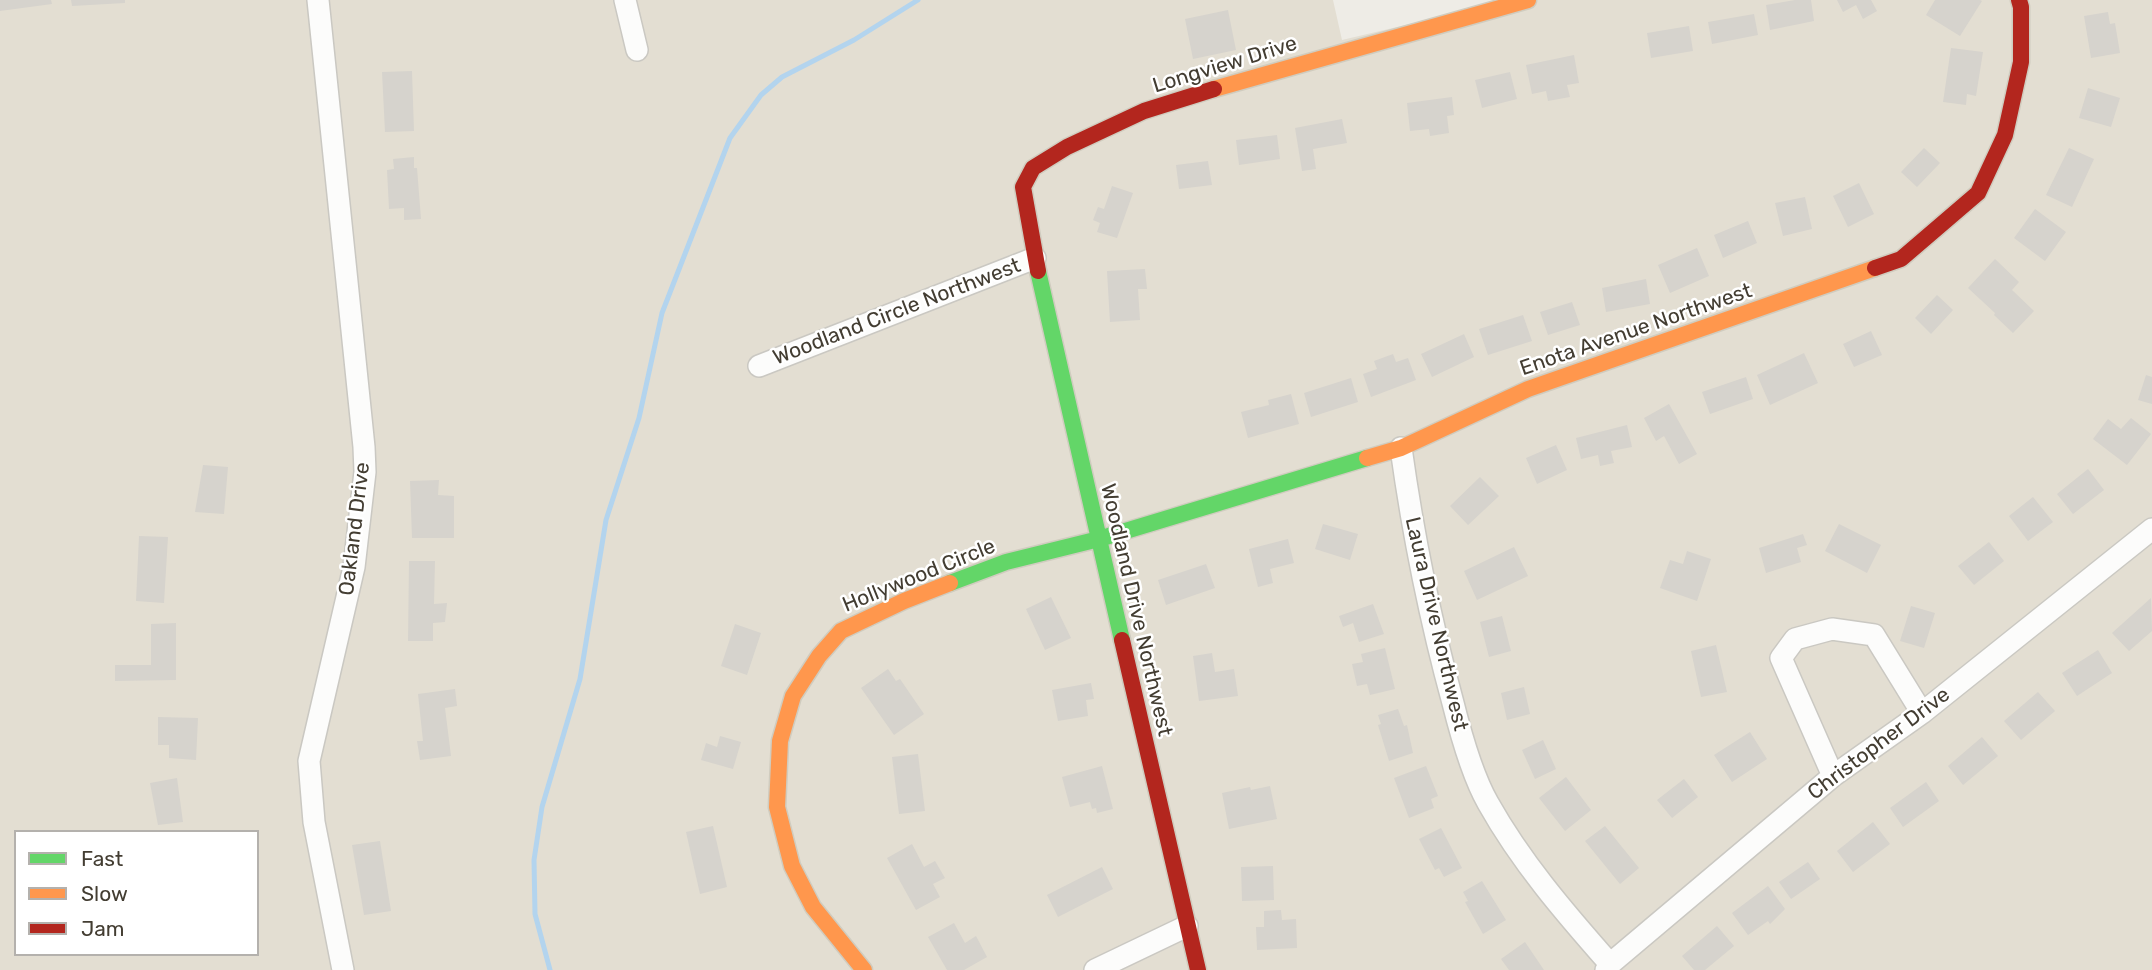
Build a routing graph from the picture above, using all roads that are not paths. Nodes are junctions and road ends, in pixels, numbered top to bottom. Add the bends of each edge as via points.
1 (317, 0) edge
2 (625, 0) edge
3 (1528, 0) edge
4 (2019, 0) edge
5 (637, 50) dead end
6 (1035, 258) junction
7 (759, 366) dead end
8 (1401, 448) junction
9 (2152, 529) edge
10 (1099, 539) junction
11 (1922, 713) junction
12 (1833, 776) junction
13 (1187, 926) junction
14 (1608, 967) edge
15 (343, 970) edge
16 (864, 970) edge
17 (1095, 970) edge
18 (1198, 970) edge

1 - 15 street, Oakland Drive via 365,472 354,567 309,761 314,822
2 - 5 street
3 - 6 street, Longview Drive via 1235,82 1144,111 1066,147 1033,168 1023,187
4 - 8 street, Enota Avenue Northwest via 2021,62 2005,135 1978,193 1901,259 1528,389
6 - 7 street, Woodland Circle Northwest
6 - 10 street, Woodland Drive Northwest
8 - 10 street, Enota Avenue Northwest
8 - 14 street, Laura Drive Northwest via 1437,645 1486,802 1545,890
9 - 11 street, Christopher Drive
10 - 13 street, Woodland Drive Northwest
10 - 16 street, Hollywood Circle via 1006,562 841,631 793,696 780,741 777,807 792,866 813,906
11 - 12 street, Christopher Drive
11 - 12 street via 1874,635 1832,629 1795,639 1781,658
12 - 14 street, Christopher Drive
13 - 17 street
13 - 18 street, Woodland Drive Northwest

